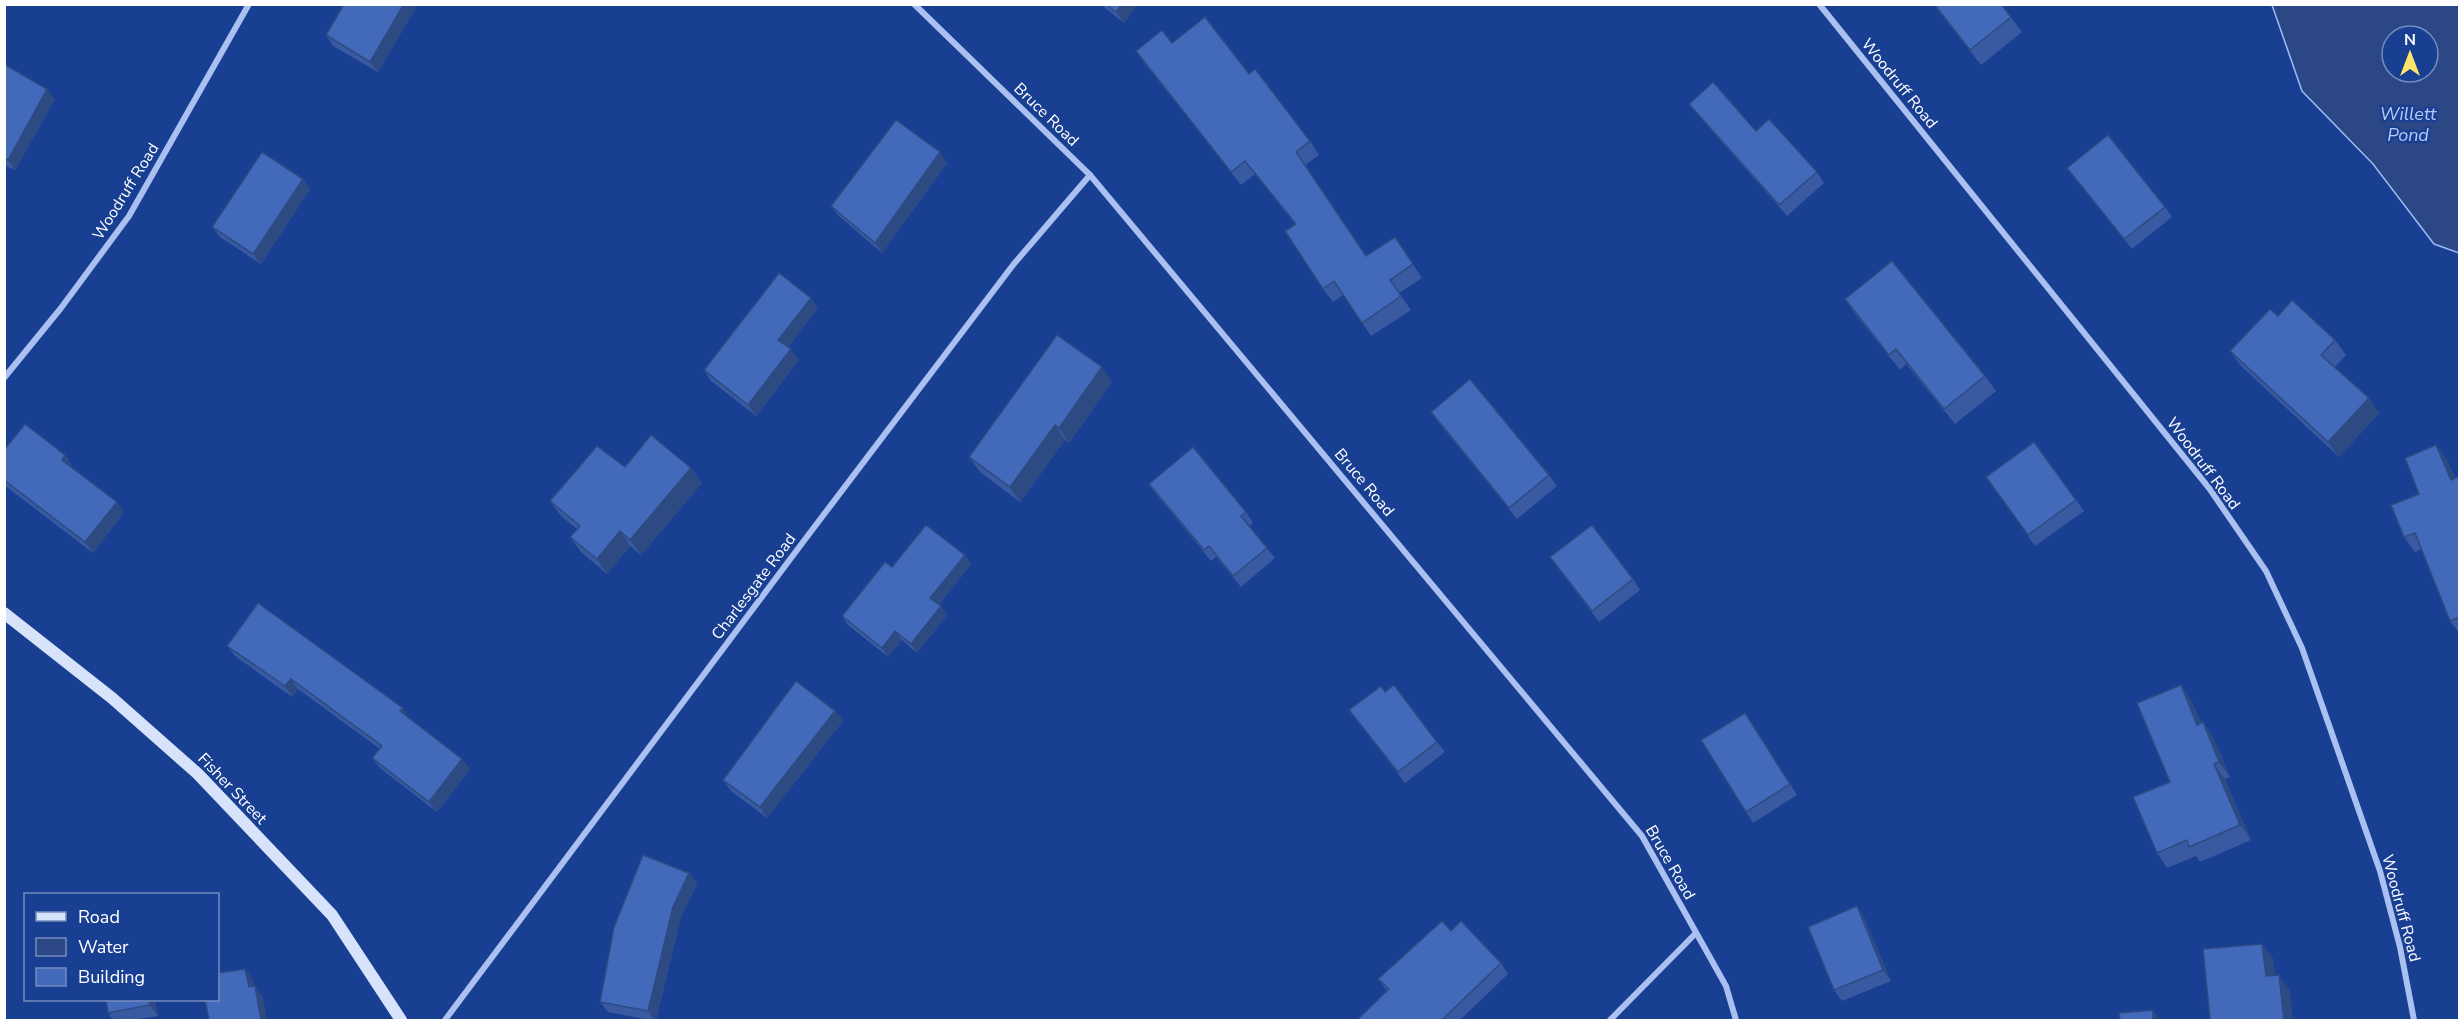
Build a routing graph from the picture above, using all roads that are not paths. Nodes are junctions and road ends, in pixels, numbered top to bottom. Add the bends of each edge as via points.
1 (249, 4) edge
2 (914, 4) edge
3 (1819, 4) edge
4 (1090, 175) junction
5 (4, 378) edge
6 (4, 614) edge
7 (1696, 933) junction
8 (401, 1020) edge
9 (446, 1020) edge
10 (1610, 1020) edge
11 (1736, 1020) edge
12 (2414, 1020) edge

1 - 5 street, Woodruff Road via 129,216
2 - 4 street, Bruce Road
3 - 12 street, Woodruff Road via 2209,488 2266,572 2302,648 2380,871
4 - 7 street, Bruce Road via 1642,836
4 - 9 street, Charlesgate Road via 1012,265
6 - 8 main road, Fisher Street via 112,698 198,774 332,915
7 - 10 street
7 - 11 street, Bruce Road via 1726,986

